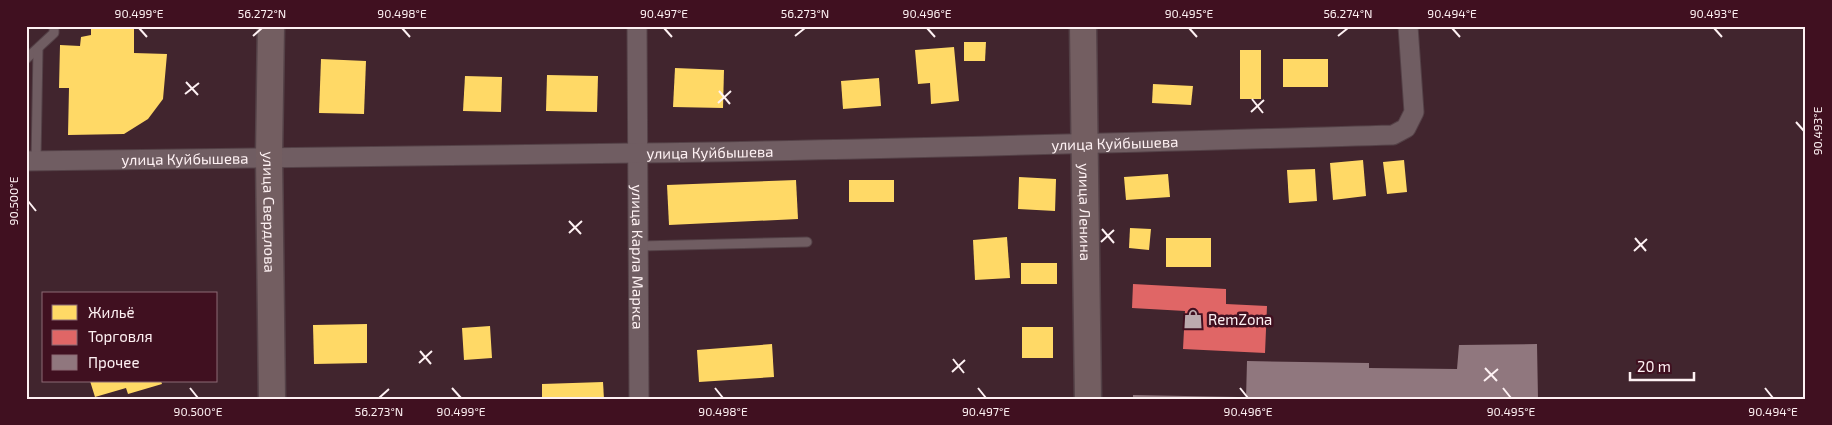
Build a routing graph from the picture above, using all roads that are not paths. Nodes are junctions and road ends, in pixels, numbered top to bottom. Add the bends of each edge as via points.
1 (54, 26) edge
2 (271, 26) edge
3 (637, 26) edge
4 (1083, 26) edge
5 (1408, 26) edge
6 (38, 49) junction
7 (26, 59) edge
8 (1083, 144) junction
9 (639, 153) junction
10 (269, 156) junction
11 (31, 161) edge
12 (807, 242) dead end
13 (640, 246) junction
14 (272, 399) edge
15 (639, 399) edge
16 (1088, 399) edge

1 - 6 lane via 54,33
2 - 10 main road, улица Свердлова
3 - 9 street, улица Карла Маркса
4 - 8 main road, улица Ленина
5 - 8 street, улица Куйбышева via 1414,112 1406,128 1393,135
6 - 7 lane
6 - 11 lane
8 - 9 street, улица Куйбышева
8 - 16 main road, улица Ленина
9 - 10 street, улица Куйбышева
9 - 13 street, улица Карла Маркса
10 - 11 street, улица Куйбышева
10 - 14 main road, улица Свердлова
12 - 13 lane
13 - 15 street, улица Карла Маркса

